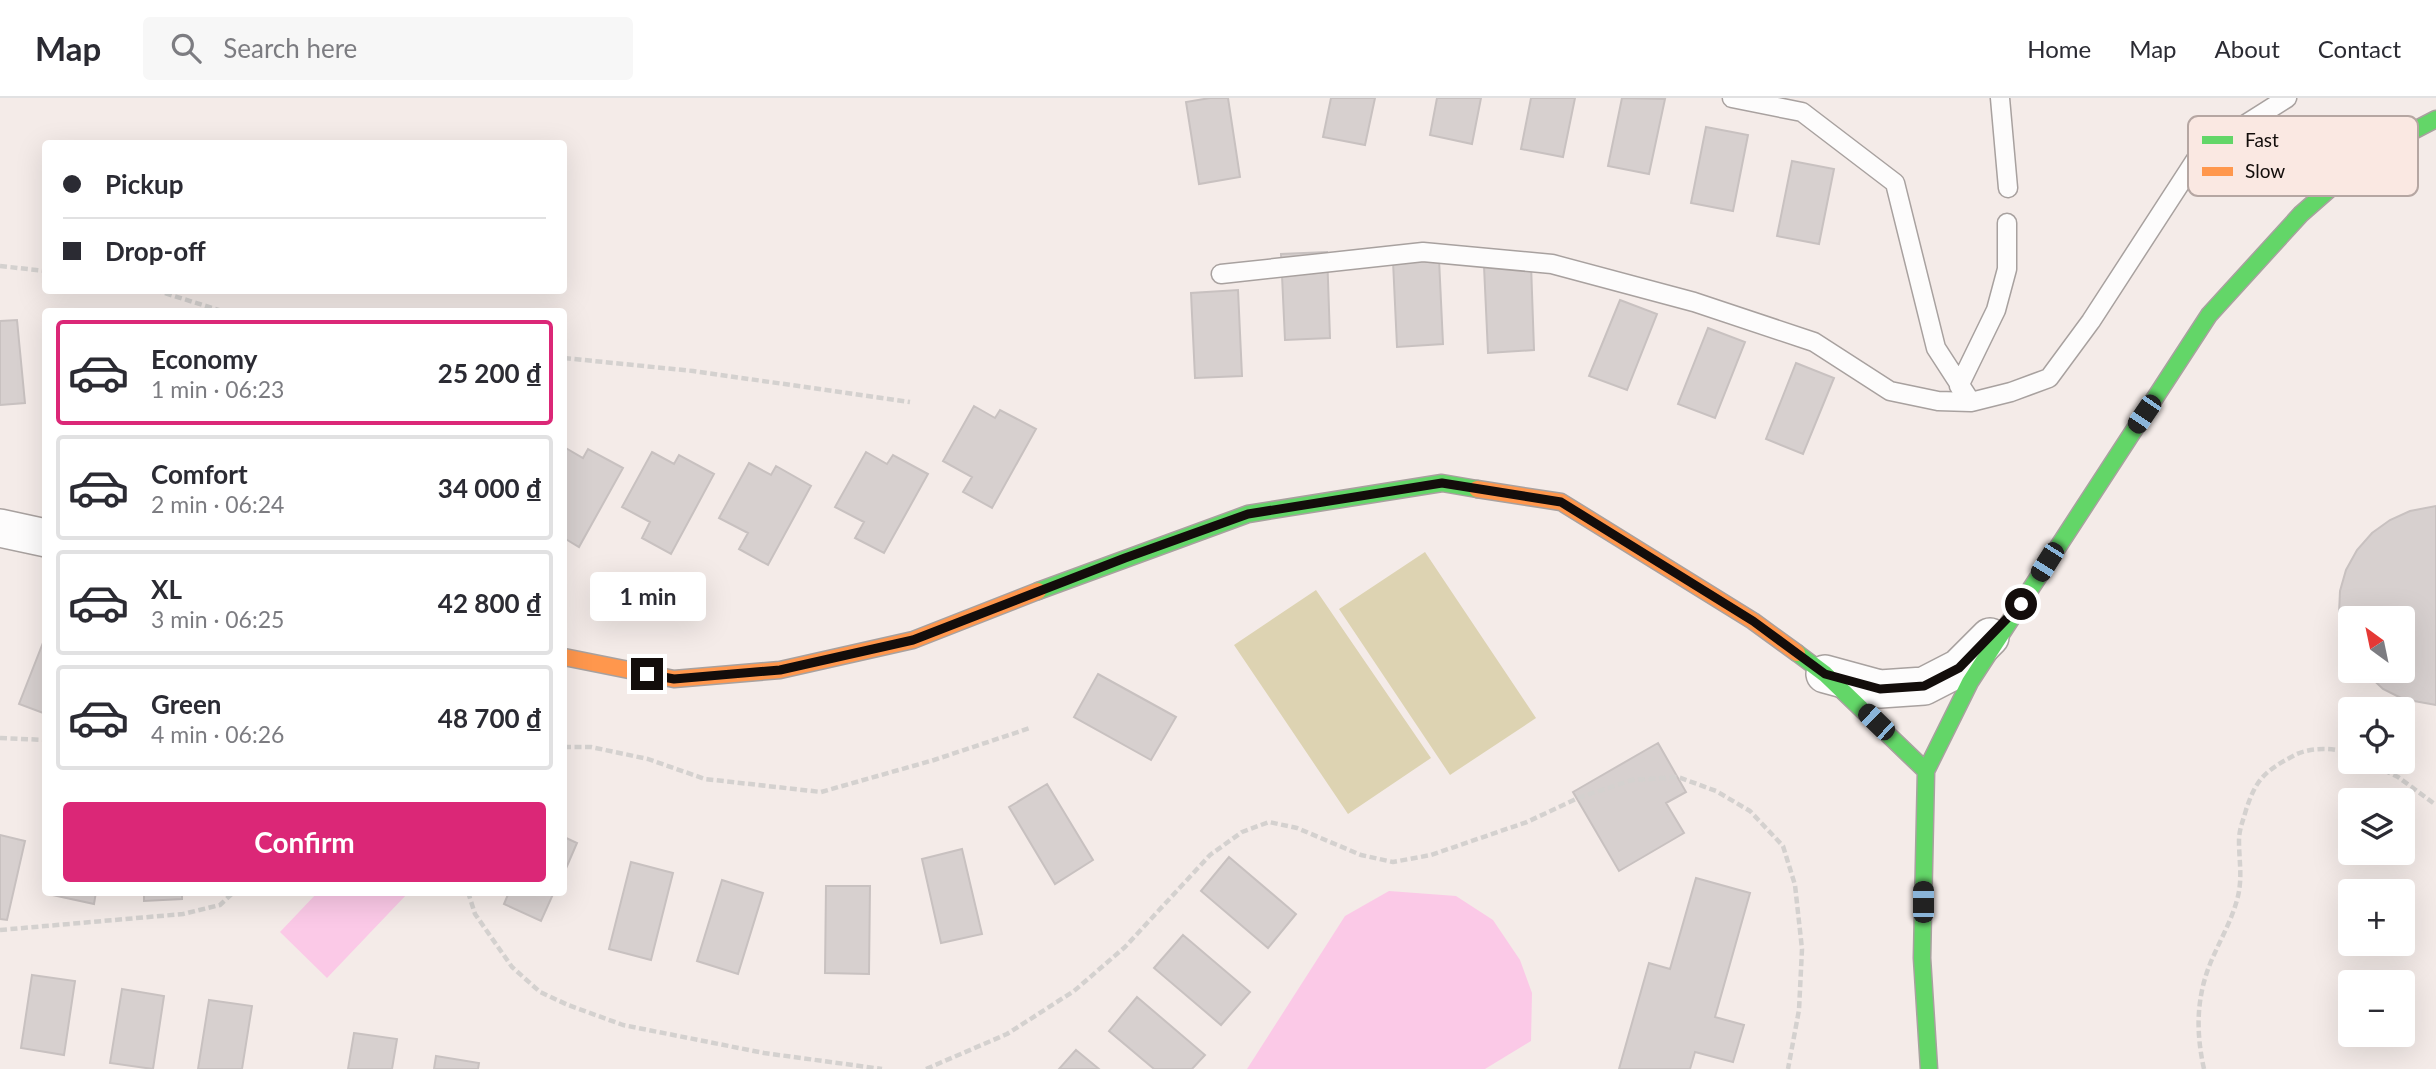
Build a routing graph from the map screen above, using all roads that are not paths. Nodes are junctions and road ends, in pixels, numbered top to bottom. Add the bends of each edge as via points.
1 (1732, 98) edge
2 (2000, 98) edge
3 (2287, 98) edge
4 (2259, 116) edge
5 (2436, 119) edge
6 (2418, 128) edge
7 (2188, 171) edge
8 (2008, 188) dead end
9 (2322, 196) edge
10 (2007, 223) dead end
11 (1220, 274) dead end
12 (1959, 386) junction
13 (1971, 402) junction
14 (0, 528) edge
15 (42, 536) edge
16 (2021, 604) junction
17 (567, 658) edge
18 (1825, 674) junction
19 (1926, 771) junction
20 (1929, 1069) edge

1 - 12 lane via 1802,112 1895,183 1936,348
2 - 8 lane
3 - 4 lane
5 - 6 street
7 - 13 lane via 2049,378
9 - 16 street via 2209,315
10 - 12 lane via 2007,269 1996,310
11 - 13 lane via 1423,252 1552,264 1694,302 1814,342 1890,391
12 - 13 lane
14 - 15 street
16 - 18 street via 1959,668 1924,686 1880,689
16 - 19 street via 1970,681
17 - 18 street via 674,679 780,670 913,640 1248,514 1442,483 1561,502 1753,621
18 - 19 street
19 - 20 street via 1924,1026

